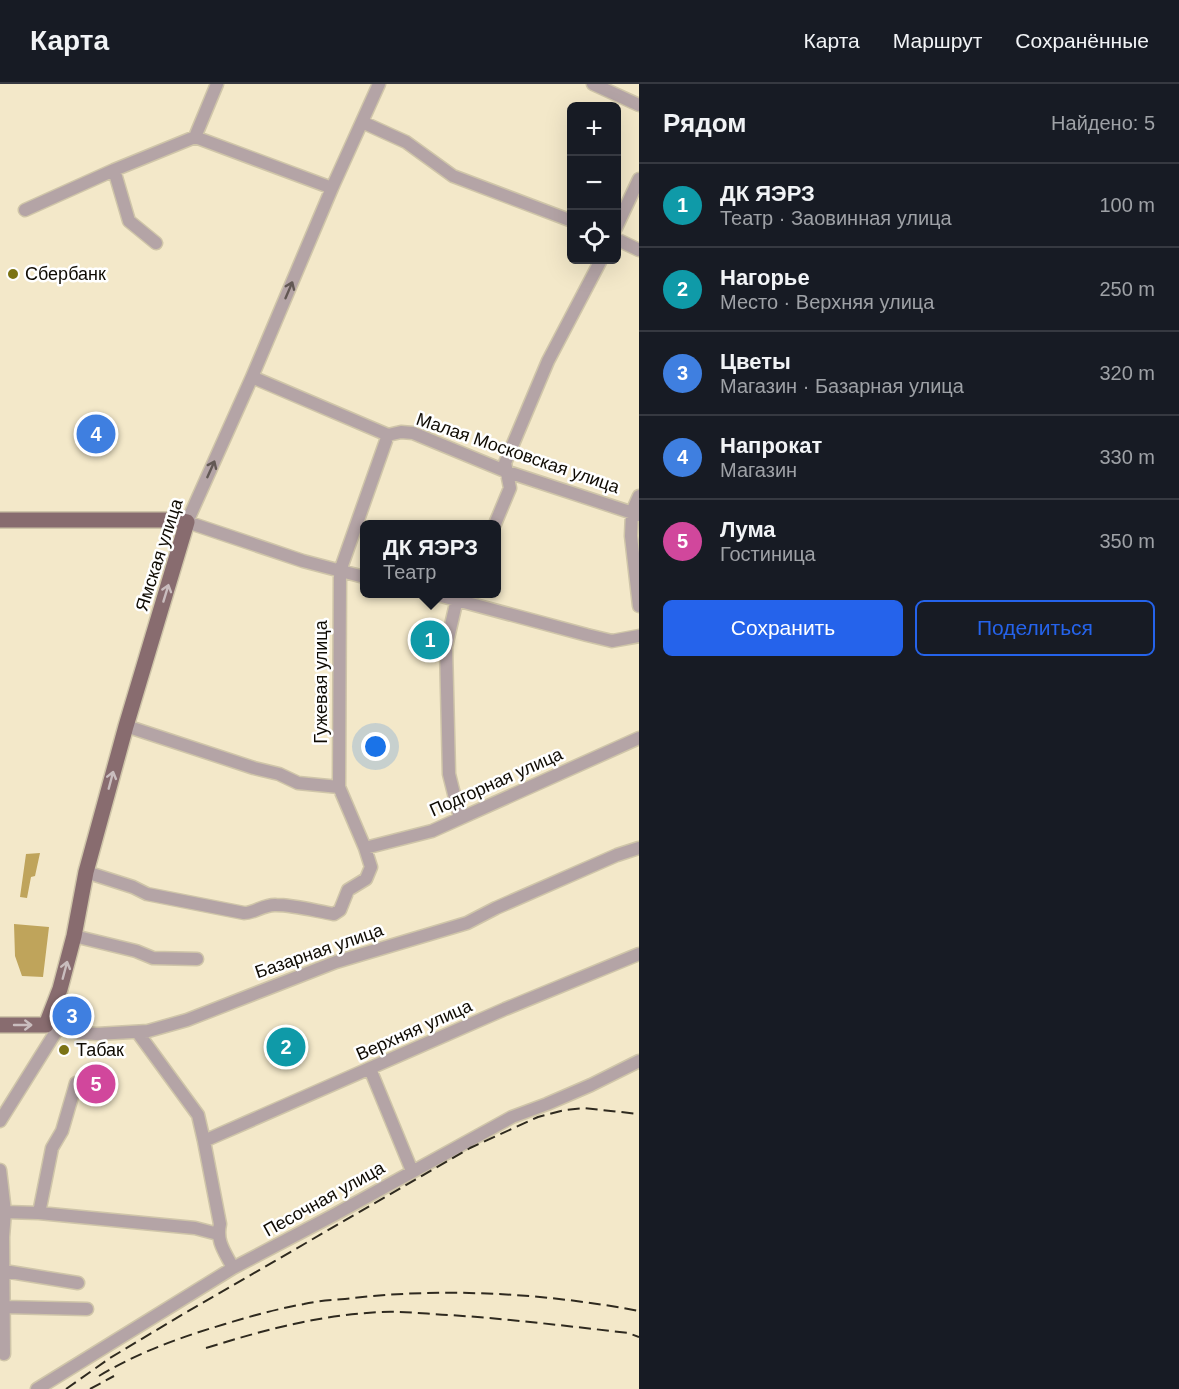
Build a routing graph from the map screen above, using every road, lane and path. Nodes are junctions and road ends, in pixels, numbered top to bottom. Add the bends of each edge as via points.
1 (217, 84) edge
2 (379, 84) edge
3 (593, 84) edge
4 (639, 105) edge
5 (362, 122) junction
6 (195, 137) junction
7 (114, 170) junction
8 (639, 179) edge
9 (332, 188) junction
10 (25, 210) dead end
11 (621, 217) edge
12 (567, 219) edge
13 (621, 241) edge
14 (156, 243) dead end
15 (639, 250) edge
16 (599, 264) edge
17 (252, 377) junction
18 (388, 435) junction
19 (505, 471) junction
20 (639, 496) edge
21 (636, 514) edge
22 (0, 520) edge
23 (497, 520) edge
24 (187, 522) junction
25 (340, 571) junction
26 (360, 576) edge
27 (463, 598) edge
28 (639, 606) edge
29 (639, 636) edge
30 (126, 726) junction
31 (639, 738) edge
32 (339, 787) junction
33 (460, 818) junction
34 (364, 848) junction
35 (639, 848) edge
36 (86, 872) junction
37 (74, 936) junction
38 (639, 954) edge
39 (197, 959) dead end
40 (55, 1003) junction
41 (0, 1025) edge
42 (45, 1025) junction
43 (80, 1033) junction
44 (138, 1033) junction
45 (639, 1061) edge
46 (370, 1069) junction
47 (76, 1083) dead end
48 (0, 1121) edge
49 (204, 1142) junction
50 (0, 1170) edge
51 (412, 1171) junction
52 (5, 1212) junction
53 (39, 1213) junction
54 (218, 1234) junction
55 (233, 1268) junction
56 (4, 1272) junction
57 (78, 1283) dead end
58 (5, 1307) junction
59 (87, 1309) dead end
60 (4, 1354) dead end
61 (37, 1389) edge

1 - 6 street
2 - 5 street, Ямская улица
3 - 4 street
5 - 9 street, Ямская улица
5 - 12 street via 406,142 453,176
6 - 7 street
6 - 9 street
7 - 10 street
7 - 14 street via 129,221
8 - 11 street
17 -> 9 street, Ямская улица
13 - 15 street
16 - 19 street via 548,361
17 - 18 street, Малая Московская улица
24 -> 17 street, Ямская улица
18 - 19 street, Малая Московская улица via 413,433
18 - 25 street, Гужевая улица
19 - 21 street, Малая Московская улица
19 - 23 street via 510,488
20 - 21 street
21 - 28 street via 630,536
22 - 24 main road
24 - 25 street
30 -> 24 main road, Ямская улица
25 - 26 street
25 - 32 street, Гужевая улица
27 - 29 street via 612,641
27 - 33 street via 446,647 449,774
30 - 32 street via 298,783
36 -> 30 main road, Ямская улица
31 - 33 street, Подгорная улица
32 - 34 street, Гужевая улица
33 - 34 street, Подгорная улица via 432,831
34 - 36 street, Гужевая улица via 371,867 366,879 348,890 340,910 334,914 277,905 244,913 147,894
35 - 44 street, Базарная улица via 467,923 336,962 187,1020
36 - 37 main road, Ямская улица
37 - 39 street via 153,958
40 -> 37 main road, Ямская улица
38 - 46 street, Верхняя улица
40 - 42 main road, Ямская улица
40 - 43 street via 76,1003 80,1007
41 -> 42 main road, Базарная улица
42 - 43 street, Базарная улица
42 - 48 street via 57,1030
43 - 44 street, Базарная улица
44 - 49 street via 198,1115
45 - 51 street, Песочная улица via 512,1117
46 - 49 street, Верхняя улица
46 - 51 street
47 - 53 street via 62,1131 51,1148
49 - 54 street via 220,1224
50 - 52 street
51 - 55 street, Песочная улица
52 - 53 street
52 - 56 street
53 - 54 street via 195,1228
54 - 55 street
55 - 61 street, Песочная улица
56 - 57 street
56 - 58 street
58 - 59 street
58 - 60 street

